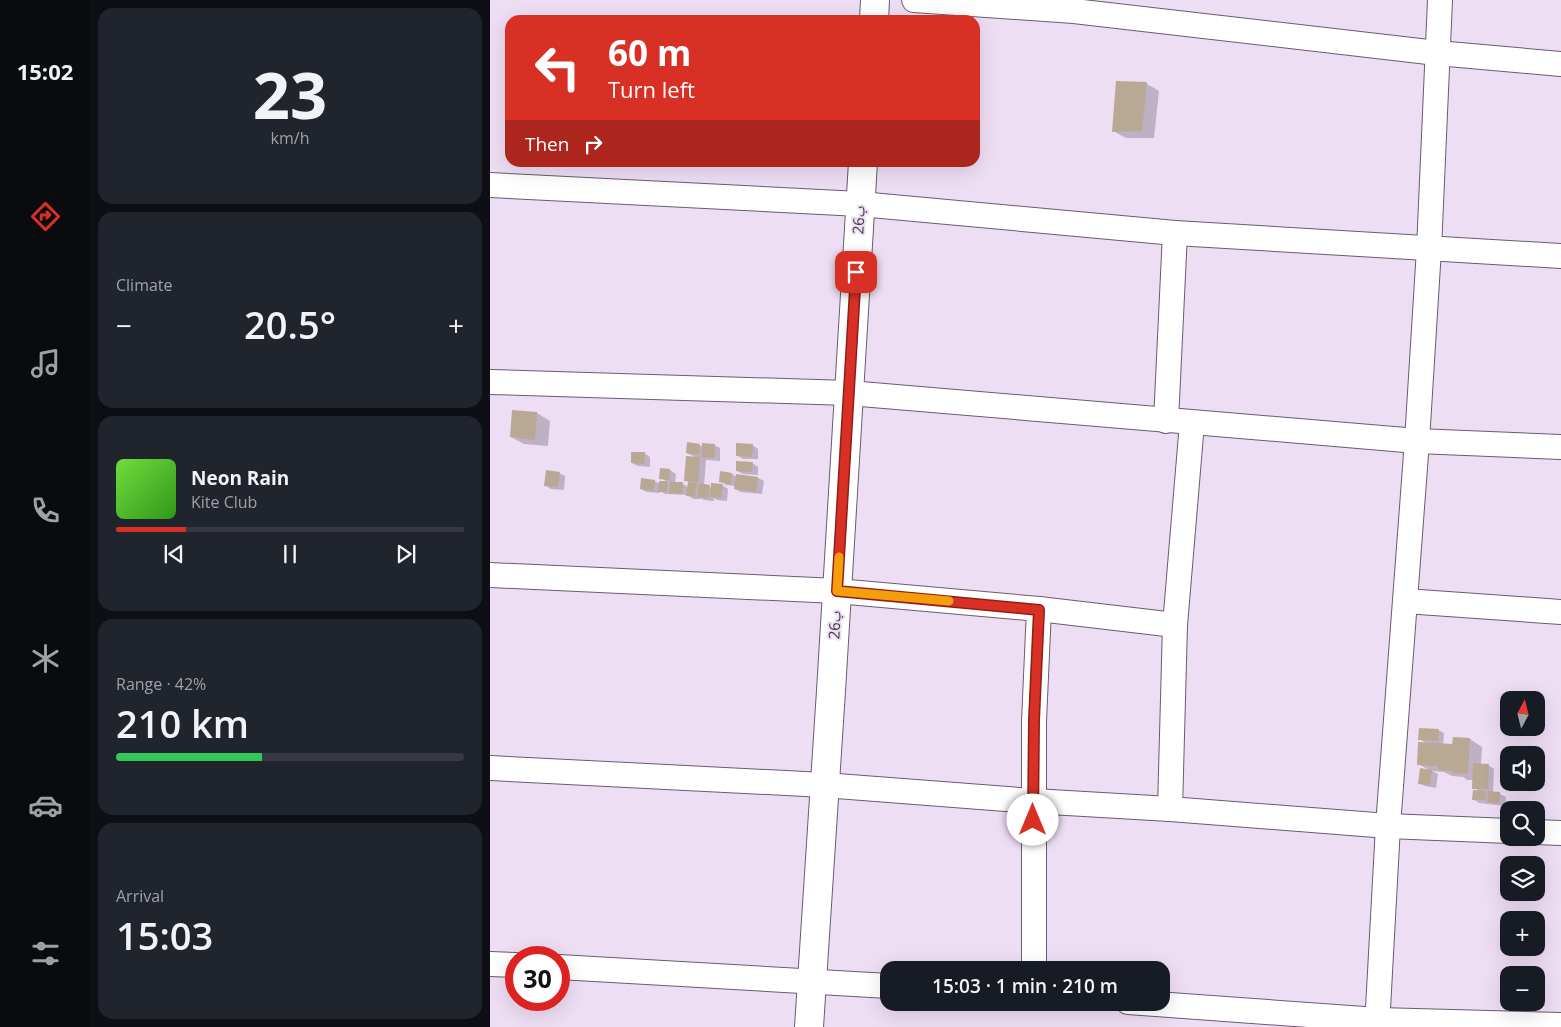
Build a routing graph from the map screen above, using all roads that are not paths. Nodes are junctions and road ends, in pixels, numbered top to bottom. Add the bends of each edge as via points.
1 (875, 0) edge
2 (914, 0) edge
3 (1440, 0) edge
4 (1074, 5) edge
5 (874, 15) edge
6 (1437, 53) junction
7 (1561, 64) edge
8 (863, 167) edge
9 (490, 185) edge
10 (860, 204) junction
11 (1175, 233) junction
12 (1430, 249) junction
13 (1561, 256) edge
14 (490, 382) edge
15 (849, 393) junction
16 (1166, 421) junction
17 (1192, 423) junction
18 (1417, 441) junction
19 (1561, 447) edge
20 (490, 574) edge
21 (837, 591) junction
22 (1404, 601) junction
23 (1039, 610) junction
24 (1561, 612) edge
25 (1175, 626) junction
26 (490, 768) edge
27 (824, 785) junction
28 (1033, 801) junction
29 (1170, 809) junction
30 (1388, 826) junction
31 (1500, 830) edge
32 (1545, 832) edge
33 (1561, 832) edge
34 (1034, 961) edge
35 (490, 964) edge
36 (505, 965) edge
37 (570, 969) edge
38 (811, 981) junction
39 (880, 985) edge
40 (1170, 1006) edge
41 (1378, 1024) edge
42 (1561, 1025) edge
43 (808, 1027) edge

1 - 5 highway
2 - 4 street
3 - 6 street
4 - 6 street
6 - 7 street
6 - 12 street
8 - 10 highway, 26ب
9 - 10 street
10 - 11 street
10 - 15 highway, 26ب
11 - 12 street
11 - 16 street
12 - 13 street
12 - 18 street
14 - 15 street
15 - 16 street
15 - 21 highway, 26ب
16 - 17 street
17 - 18 street
17 - 25 street
18 - 19 street
18 - 22 street
20 - 21 street
21 - 23 street
21 - 27 highway, 26ب
22 - 24 street
22 - 30 street
23 - 25 street
23 - 28 street
25 - 29 street
26 - 27 street
27 - 28 street
27 - 38 highway, 26ب
28 - 29 street
28 - 34 street
29 - 30 street
30 - 31 street
30 - 41 street
32 - 33 street
35 - 36 street
37 - 38 street
38 - 39 street
38 - 43 highway, 26ب
40 - 41 street
41 - 42 street

